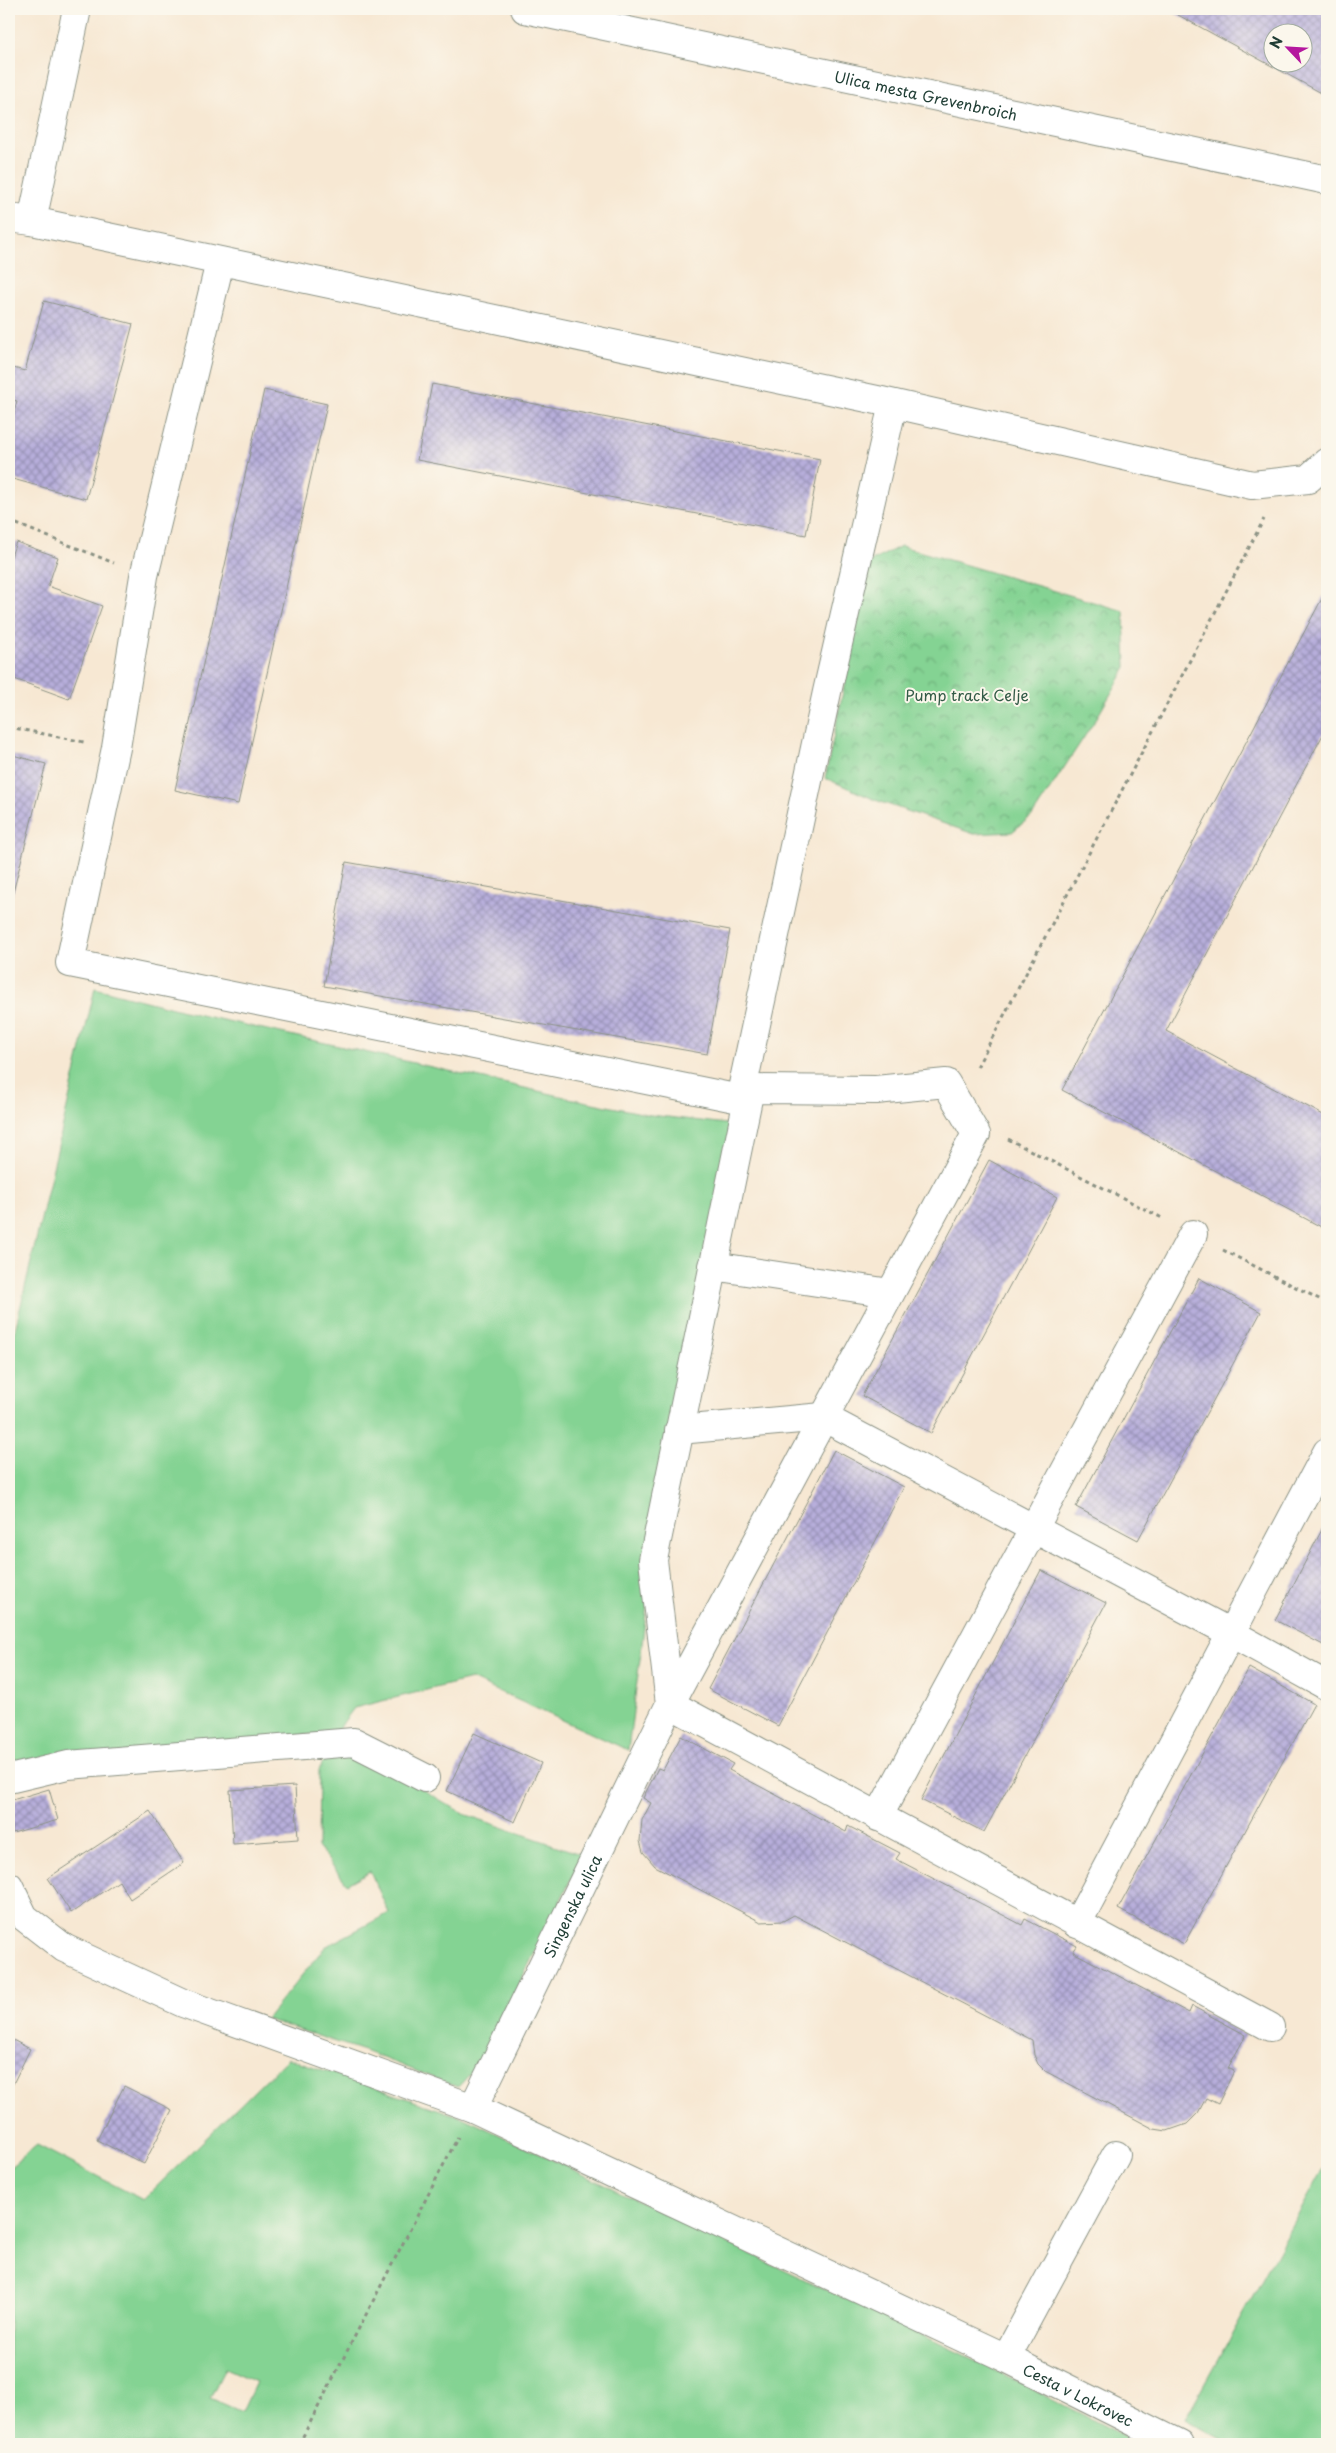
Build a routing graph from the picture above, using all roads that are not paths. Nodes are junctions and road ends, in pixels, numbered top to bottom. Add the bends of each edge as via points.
1 (77, 9) edge
2 (525, 9) edge
3 (1327, 180) edge
4 (20, 220) edge
5 (220, 262) junction
6 (893, 404) junction
7 (1327, 462) edge
8 (1192, 1234) road end
9 (713, 1266) junction
10 (890, 1293) junction
11 (823, 1418) junction
12 (679, 1430) junction
13 (1327, 1452) edge
14 (1033, 1528) junction
15 (1231, 1633) junction
16 (1327, 1686) edge
17 (670, 1704) junction
18 (9, 1778) edge
19 (425, 1778) dead end
20 (878, 1817) junction
21 (9, 1886) edge
22 (1078, 1924) junction
23 (1270, 2028) dead end
24 (473, 2108) junction
25 (1116, 2156) dead end
26 (1006, 2358) junction
27 (1179, 2444) edge

1 - 4 street
2 - 3 street, Ulica mesta Grevenbroich
4 - 5 street
5 - 6 street
5 - 6 street via 144,576 116,748 70,963 740,1099 824,701
6 - 7 street via 1252,485 1308,479
8 - 14 street
9 - 10 street
9 - 10 street, Singenska ulica via 750,1089 876,1090 946,1083 976,1134
9 - 12 street
10 - 11 street, Singenska ulica
11 - 12 street
11 - 14 street
11 - 17 street, Singenska ulica
12 - 17 street via 652,1560
13 - 15 street
14 - 15 street
14 - 20 street
15 - 16 street
15 - 22 street
17 - 20 street
17 - 24 street, Singenska ulica
18 - 19 street via 68,1765 354,1742
20 - 22 street
21 - 24 street, Cesta v Lokrovec via 24,1916 64,1948 183,2003
22 - 23 street
24 - 26 street, Cesta v Lokrovec
25 - 26 street
26 - 27 street, Cesta v Lokrovec

